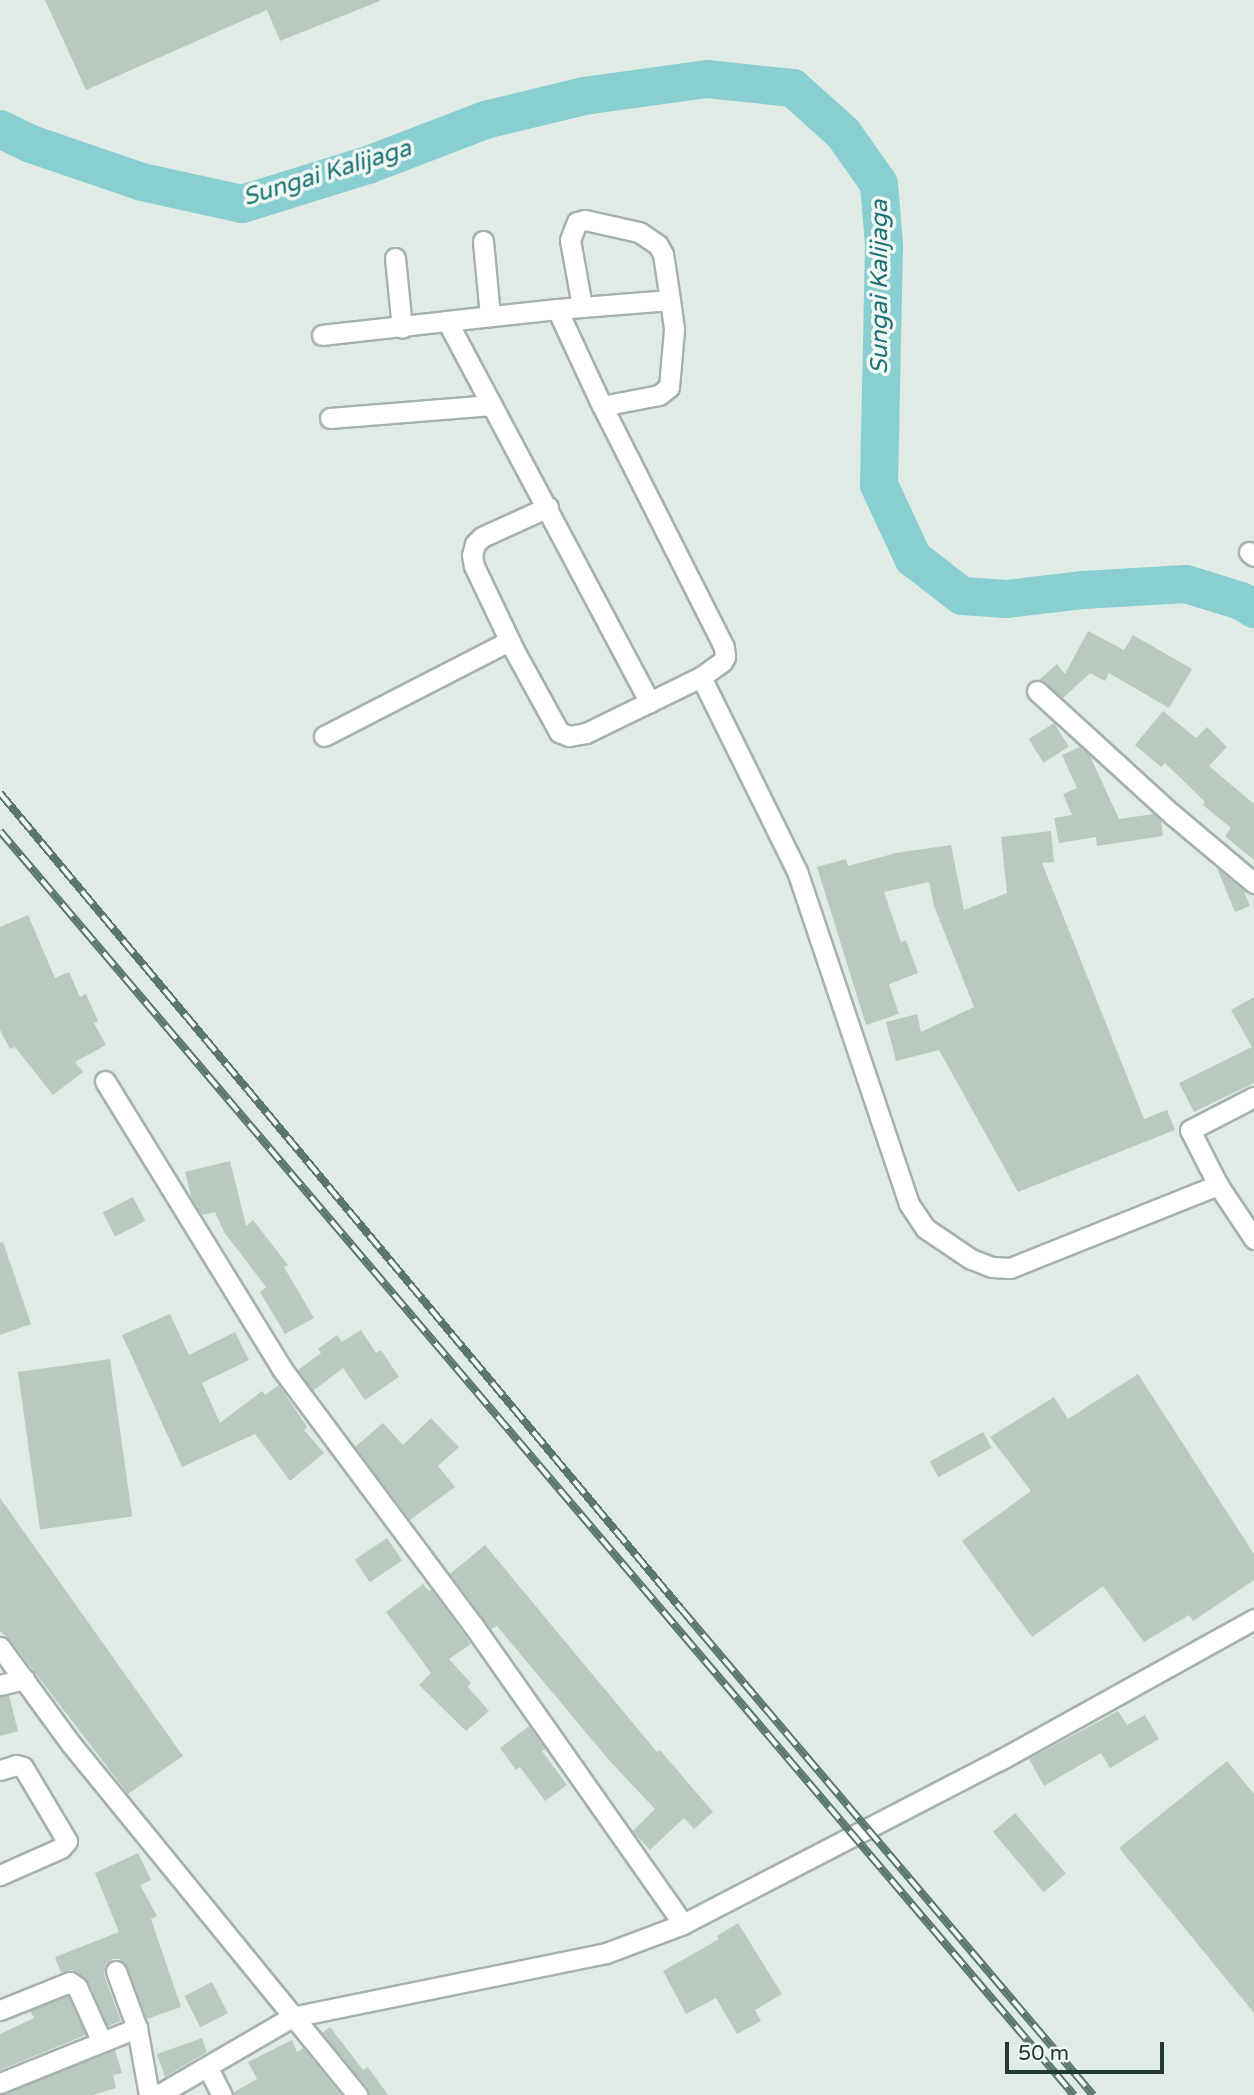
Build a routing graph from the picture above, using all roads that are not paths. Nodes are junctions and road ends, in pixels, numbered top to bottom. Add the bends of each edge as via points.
1 (483, 241) dead end
2 (395, 258) dead end
3 (670, 300) junction
4 (582, 306) junction
5 (557, 309) junction
6 (490, 316) junction
7 (447, 321) junction
8 (402, 328) junction
9 (322, 335) dead end
10 (491, 405) junction
11 (602, 406) junction
12 (330, 418) dead end
13 (548, 507) junction
14 (509, 641) junction
15 (701, 677) junction
16 (1037, 691) dead end
17 (650, 702) junction
18 (324, 736) dead end
19 (1254, 883) edge
20 (105, 1081) dead end
21 (1254, 1097) edge
22 (1218, 1185) junction
23 (1254, 1239) edge
24 (1254, 1619) edge
25 (0, 1647) edge
26 (24, 1679) junction
27 (0, 1685) edge
28 (0, 1770) edge
29 (0, 1875) edge
30 (683, 1924) junction
31 (116, 1971) dead end
32 (0, 2010) edge
33 (292, 2017) junction
34 (136, 2028) junction
35 (101, 2040) junction
36 (208, 2068) junction
37 (0, 2083) edge
38 (149, 2095) edge
39 (158, 2095) edge
40 (222, 2095) edge
41 (357, 2095) edge

1 - 6 street
2 - 8 street
3 - 4 street
3 - 4 street via 658,245 639,232 585,220 577,222 570,240
3 - 11 street via 674,330 669,387 659,395
4 - 5 street
5 - 6 street
5 - 11 street
6 - 7 street
7 - 8 street
7 - 10 street
8 - 9 street
10 - 12 street
10 - 13 street
11 - 15 street via 724,648 724,660
13 - 14 street via 482,537 473,549 474,566
13 - 17 street
14 - 17 street via 564,735 580,735
14 - 18 street
15 - 17 street
15 - 22 street via 797,871 909,1204 925,1228 964,1256 992,1267 1010,1268
16 - 19 street
20 - 30 street via 282,1369 472,1625
21 - 22 street via 1190,1130
22 - 23 street
24 - 30 street via 988,1766
25 - 26 street
26 - 27 street
26 - 33 street via 71,1744
28 - 29 street via 23,1767 67,1841 61,1848
30 - 33 street via 606,1953
31 - 34 street
32 - 35 street via 70,1982 78,1986
33 - 36 street
33 - 41 street
34 - 35 street
34 - 38 street
35 - 37 street
36 - 39 street
36 - 40 street

